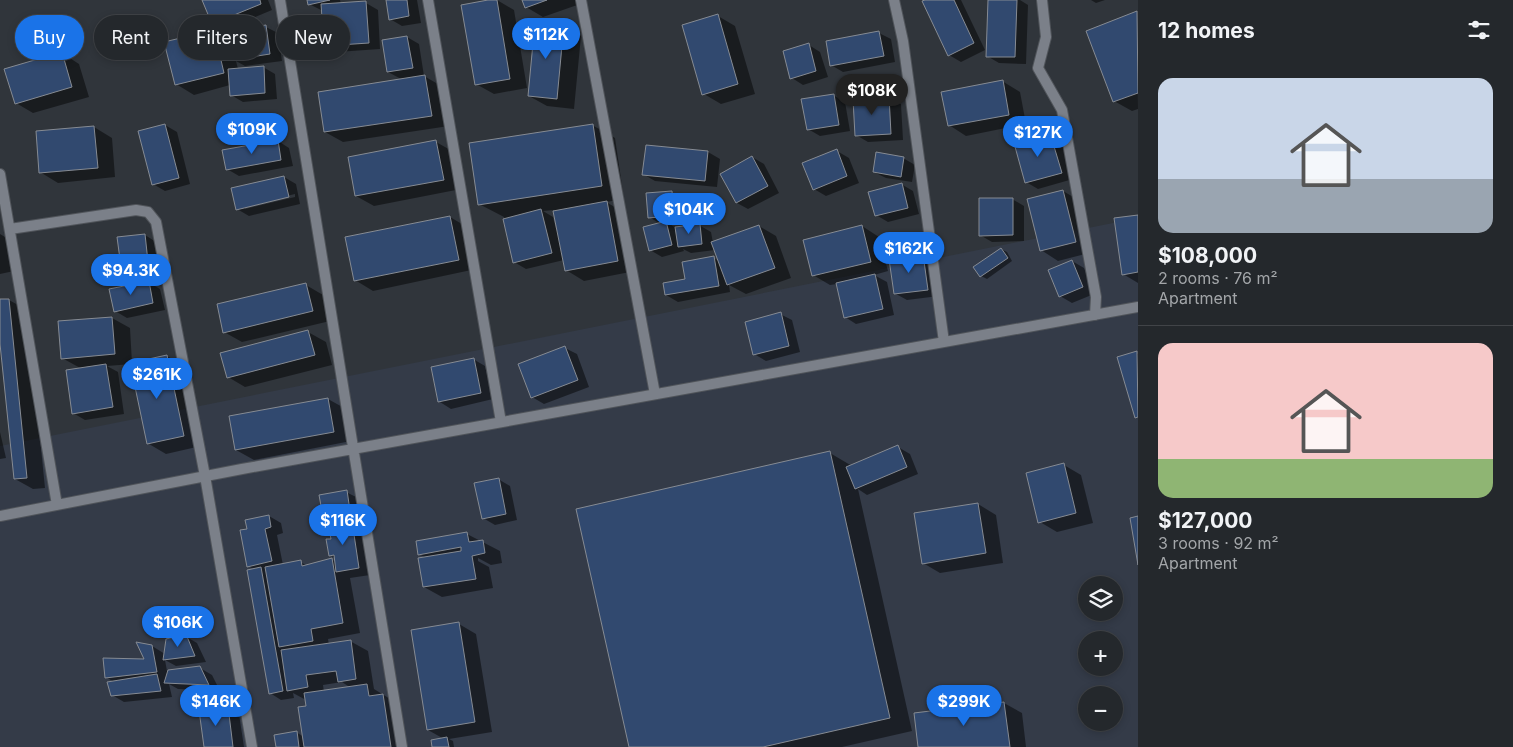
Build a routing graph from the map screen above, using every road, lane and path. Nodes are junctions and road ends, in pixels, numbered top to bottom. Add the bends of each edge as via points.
1 (280, 0) edge
2 (428, 0) edge
3 (581, 0) edge
4 (894, 0) edge
5 (1042, 0) edge
6 (0, 174) edge
7 (10, 229) junction
8 (1138, 307) edge
9 (1095, 315) junction
10 (944, 342) junction
11 (655, 394) junction
12 (500, 422) junction
13 (353, 449) junction
14 (205, 476) junction
15 (57, 504) junction
16 (0, 516) edge
17 (252, 747) edge
18 (402, 747) edge

1 - 13 street
2 - 12 street
3 - 11 street
4 - 10 street
5 - 9 street via 1046,37 1038,68 1062,110 1096,297
6 - 7 street
7 - 14 street via 136,210 148,212 156,222
7 - 15 street
8 - 9 street
9 - 10 street
10 - 11 street
11 - 12 street
12 - 13 street
13 - 14 street
13 - 18 street
14 - 15 street
14 - 17 street
15 - 16 street

